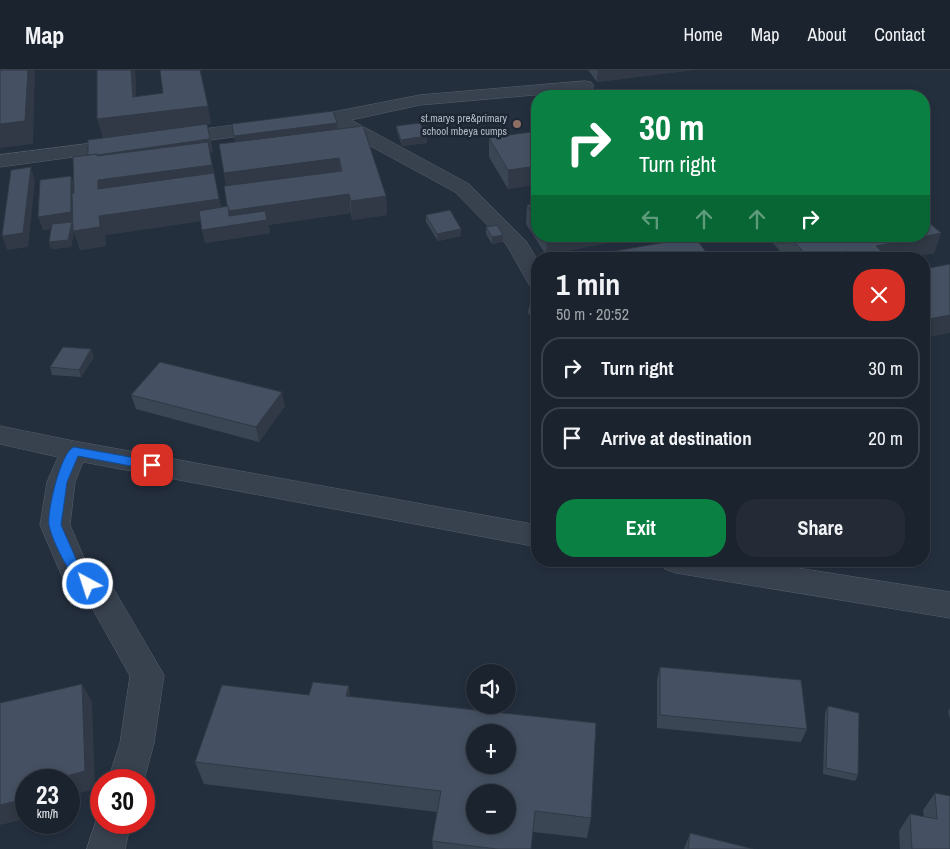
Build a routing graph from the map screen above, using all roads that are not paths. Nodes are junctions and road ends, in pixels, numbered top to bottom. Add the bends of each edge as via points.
1 (585, 86) dead end
2 (538, 90) edge
3 (531, 91) edge
4 (333, 118) junction
5 (0, 161) edge
6 (531, 269) edge
7 (0, 435) edge
8 (74, 451) junction
9 (531, 535) edge
10 (713, 567) edge
11 (950, 605) edge
12 (129, 769) edge
13 (110, 834) edge
14 (106, 849) edge

1 - 2 street
3 - 4 street via 420,100
4 - 5 street
4 - 6 street via 462,188 515,241
7 - 8 street
8 - 9 street
8 - 12 street via 61,482 55,525 75,572 102,597 147,675 137,743
10 - 11 street
13 - 14 street

